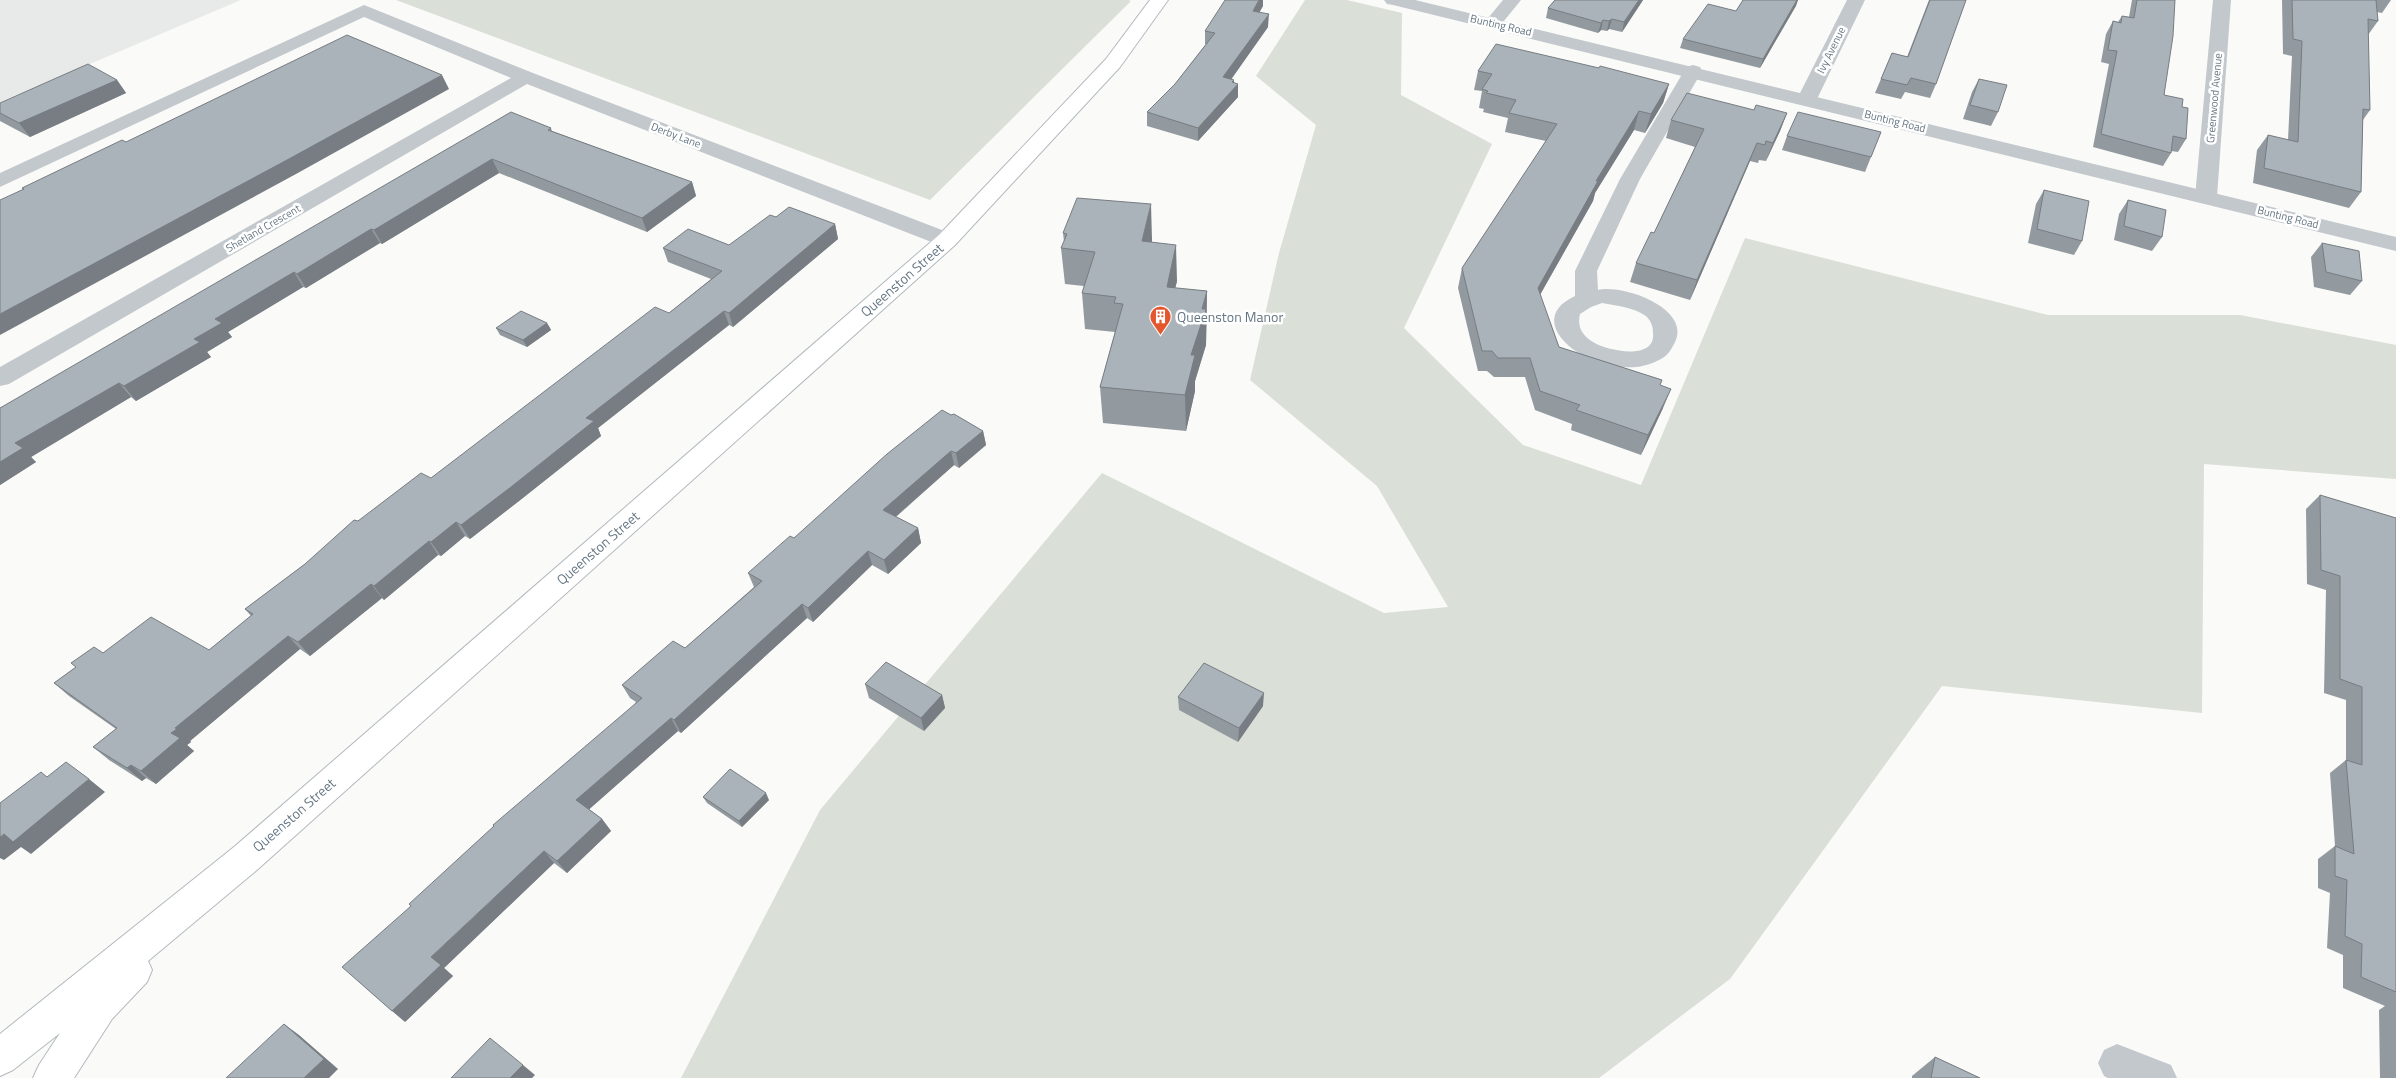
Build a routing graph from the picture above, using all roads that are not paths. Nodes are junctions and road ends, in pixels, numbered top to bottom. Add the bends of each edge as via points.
1 (1159, 0) edge
2 (1393, 0) edge
3 (1512, 0) edge
4 (1856, 0) edge
5 (2222, 0) edge
6 (1493, 23) junction
7 (1693, 71) junction
8 (526, 77) junction
9 (1807, 99) junction
10 (0, 180) edge
11 (2206, 197) junction
12 (947, 240) junction
13 (2396, 244) edge
14 (1587, 299) dead end
15 (0, 378) edge
16 (246, 858) junction
17 (0, 1057) edge
18 (2117, 1063) dead end
19 (52, 1078) edge
20 (2158, 1078) edge

1 - 12 main road, Queenston Street via 1113,63
2 - 6 street, Bunting Road
3 - 6 street
4 - 9 street, Ivy Avenue
5 - 11 street, Greenwood Avenue
6 - 7 street, Bunting Road
7 - 9 street, Bunting Road
7 - 14 street via 1630,179 1586,271
8 - 10 street, Derby Lane via 364,10
8 - 12 street, Derby Lane
8 - 15 street, Shetland Crescent
9 - 11 street, Bunting Road
11 - 13 street, Bunting Road
12 - 16 main road, Queenston Street
16 - 17 main road, Queenston Street
16 - 19 main road via 99,1006
18 - 20 street

